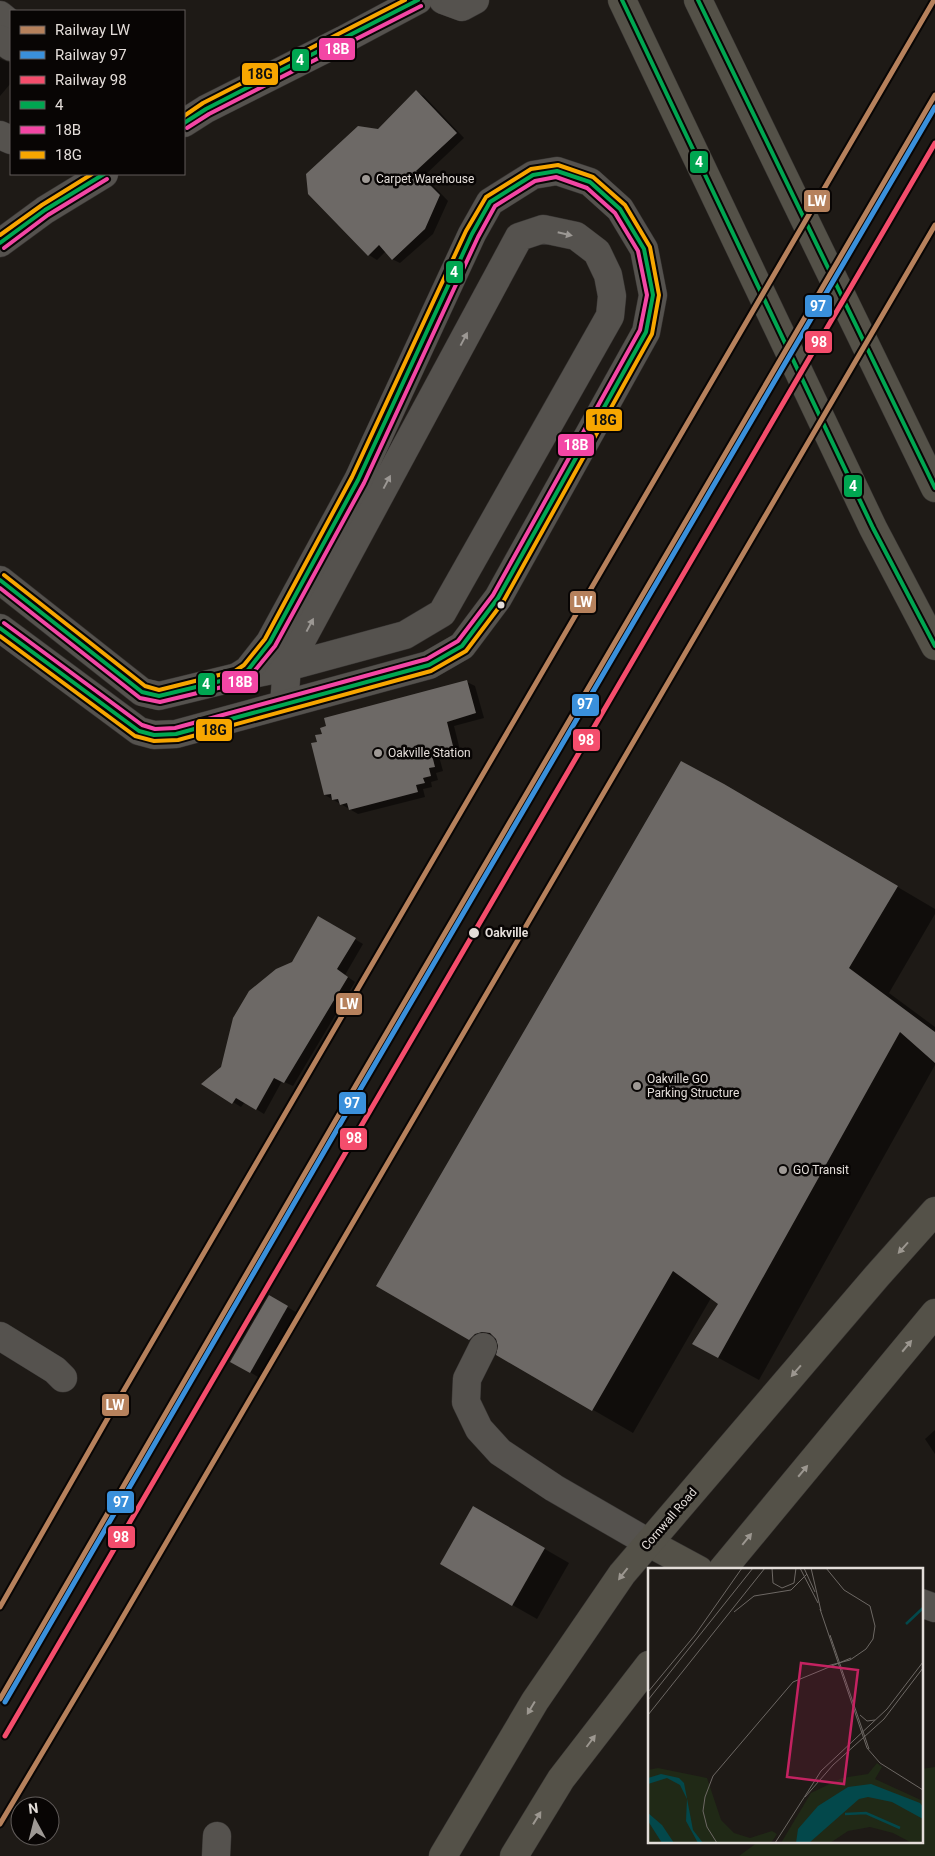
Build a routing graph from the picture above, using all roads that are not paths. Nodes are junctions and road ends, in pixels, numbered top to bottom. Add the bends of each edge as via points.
1 (418, 0) edge
2 (444, 0) edge
3 (475, 0) edge
4 (622, 0) edge
5 (698, 0) edge
6 (0, 15) edge
7 (10, 23) edge
8 (185, 122) edge
9 (102, 175) edge
10 (2, 238) edge
11 (935, 488) edge
12 (0, 580) edge
13 (0, 628) edge
14 (935, 646) edge
15 (287, 668) junction
16 (237, 677) junction
17 (284, 704) junction
18 (935, 1211) edge
19 (935, 1313) edge
20 (0, 1336) edge
21 (483, 1347) dead end
22 (62, 1378) dead end
23 (649, 1543) junction
24 (694, 1568) edge
25 (724, 1568) edge
26 (922, 1603) edge
27 (935, 1608) edge
28 (648, 1666) edge
29 (443, 1856) edge
30 (514, 1856) edge

1 - 8 street
2 - 3 street via 462,7
4 - 14 main road via 873,528
5 - 11 main road
6 - 7 street
9 - 10 street
12 - 16 street via 142,692 159,696
13 - 17 street via 139,731 154,735 176,734
15 -> 15 street via 519,237 543,229 576,236 597,252 608,275 612,296 610,316 442,613 405,636
15 - 16 street
15 - 17 street
16 - 17 street via 248,670 270,642 358,480 472,234 490,202 533,176 557,170 590,182 620,209 644,249 653,295 646,332 498,598 462,646 429,665
18 -> 23 main road, Cornwall Road
25 -> 19 main road
20 - 22 street via 55,1370
21 - 23 street via 467,1379 466,1402 479,1428 500,1452 554,1488
23 - 24 main road
23 -> 29 main road, Cornwall Road via 622,1574 535,1702
26 - 27 street
30 -> 28 main road via 561,1780

